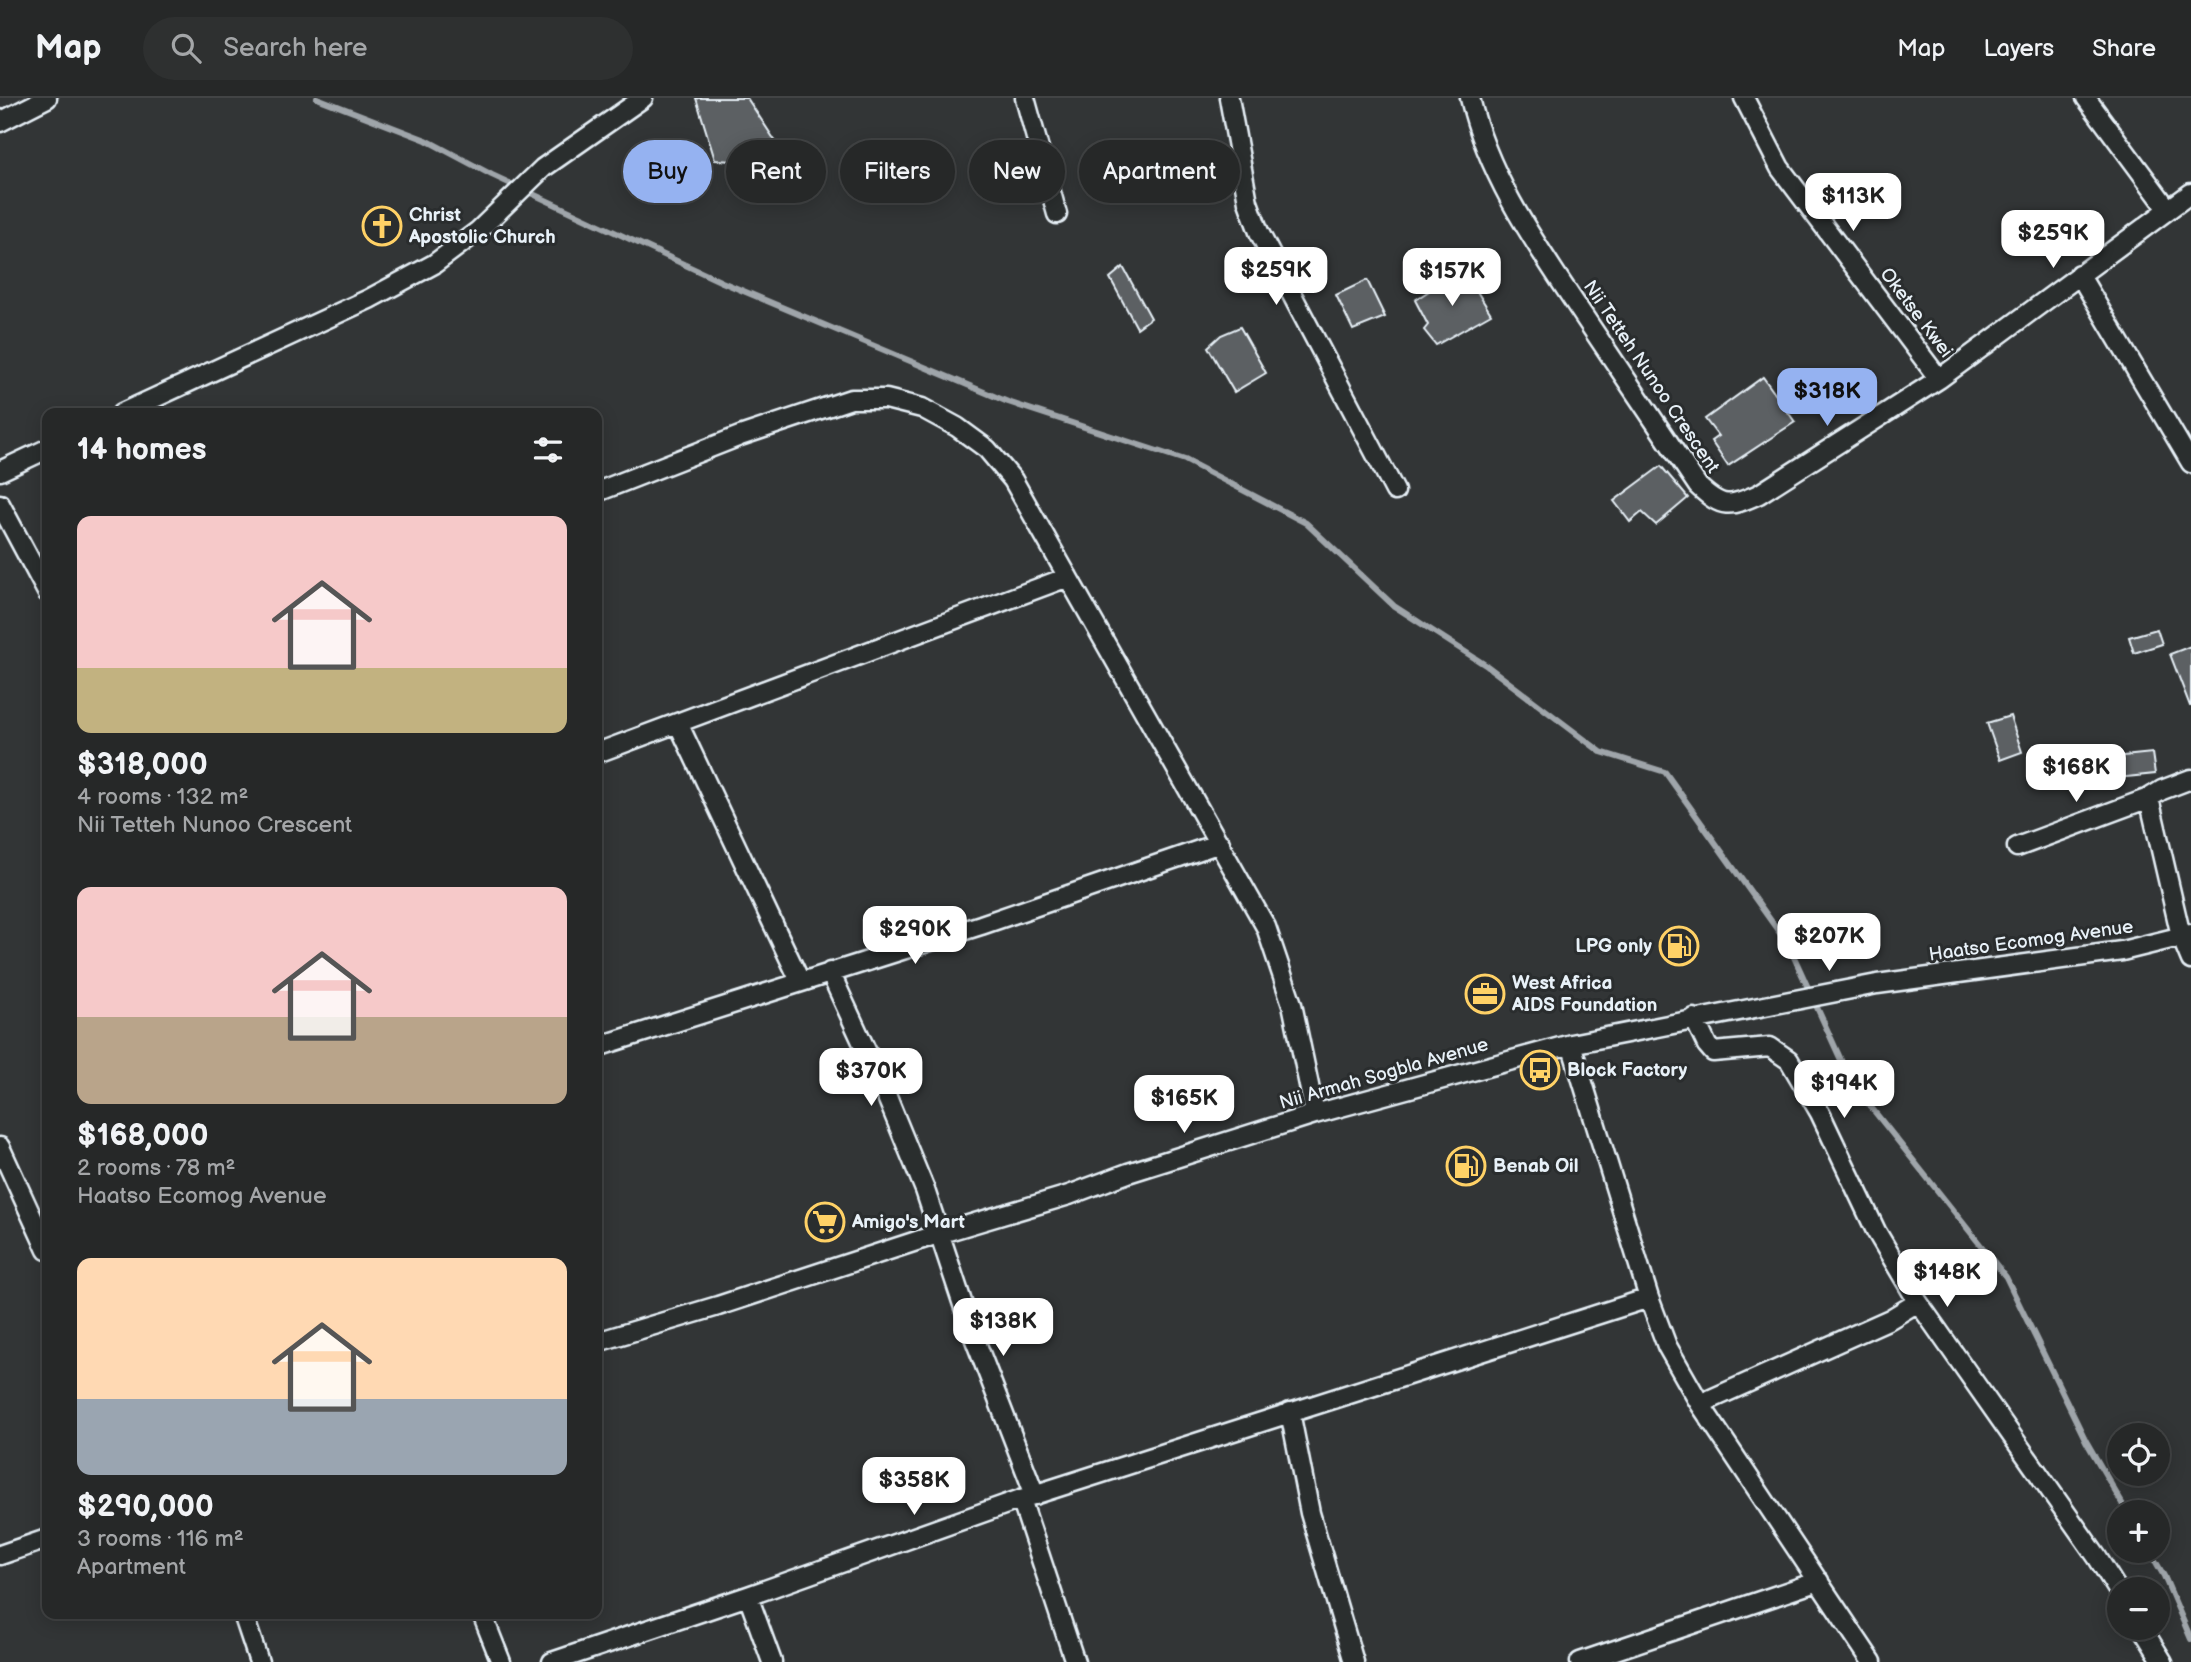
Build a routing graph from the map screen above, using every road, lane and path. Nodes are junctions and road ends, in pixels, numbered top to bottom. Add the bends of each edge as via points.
1 (47, 98) edge
2 (643, 98) edge
3 (1025, 98) edge
4 (1229, 98) edge
5 (1470, 98) edge
6 (1745, 98) edge
7 (2086, 98) edge
8 (0, 122) edge
9 (2191, 193) edge
10 (2168, 209) junction
11 (1058, 214) dead end
12 (2079, 274) junction
13 (1939, 379) junction
14 (133, 408) edge
15 (42, 451) edge
16 (2191, 463) edge
17 (0, 471) edge
18 (602, 490) edge
19 (1395, 491) dead end
20 (0, 504) edge
21 (1068, 577) junction
22 (42, 583) edge
23 (678, 723) junction
24 (602, 751) edge
25 (2191, 779) edge
26 (2149, 798) junction
27 (1220, 843) junction
28 (2017, 847) dead end
29 (2186, 935) edge
30 (2191, 960) edge
31 (830, 972) junction
32 (800, 981) junction
33 (1789, 1001) joint
34 (1694, 1018) junction
35 (1571, 1044) junction
36 (602, 1045) edge
37 (1315, 1114) junction
38 (0, 1147) edge
39 (938, 1234) junction
40 (42, 1239) edge
41 (1648, 1298) junction
42 (1918, 1302) junction
43 (602, 1341) edge
44 (1700, 1404) junction
45 (1290, 1412) junction
46 (1028, 1497) junction
47 (42, 1541) edge
48 (0, 1555) edge
49 (2110, 1577) edge
50 (1819, 1581) junction
51 (748, 1596) junction
52 (245, 1619) edge
53 (484, 1619) edge
54 (2149, 1640) edge
55 (259, 1662) edge
56 (501, 1662) edge
57 (552, 1662) edge
58 (772, 1662) edge
59 (1075, 1662) edge
60 (1354, 1662) edge
61 (1580, 1662) edge
62 (1872, 1662) edge
63 (2163, 1662) edge

1 - 8 street
2 - 14 street via 543,168 478,231 434,264 388,290
3 - 11 street
4 - 19 street via 1248,202 1259,232
5 - 13 street, Nii Tetteh Nunoo Crescent via 1507,195 1690,475 1709,497 1722,504 1737,504 1759,494
6 - 13 street, Oketse Kwei via 1780,168
7 - 10 street
9 - 10 street, Nii Tetteh Nunoo Crescent
10 - 12 street, Nii Tetteh Nunoo Crescent
12 - 13 street, Nii Tetteh Nunoo Crescent
12 - 16 street
15 - 17 street
18 - 21 street via 850,399 886,399 922,408 987,449 1013,480
20 - 22 street
21 - 23 street
21 - 27 street
23 - 24 street
23 - 32 street
25 - 26 street
26 - 28 street
26 - 29 street
27 - 31 street
27 - 37 street via 1266,927 1292,1004
29 - 30 street
29 - 33 street, Haatso Ecomog Avenue via 2122,951 1877,984
31 - 32 street
31 - 39 street via 925,1189
32 - 36 street
33 - 34 street, Nii Armah Sogbla Avenue
34 - 35 street, Nii Armah Sogbla Avenue
34 - 42 street via 1713,1052 1770,1047 1789,1060 1820,1113 1876,1231
35 - 37 street, Nii Armah Sogbla Avenue
35 - 41 street
37 - 39 street, Nii Armah Sogbla Avenue
38 - 40 street
39 - 43 street, Nii Armah Sogbla Avenue
39 - 46 street
41 - 44 street via 1667,1346
41 - 45 street
42 - 44 street via 1890,1319
42 - 49 street
44 - 50 street
45 - 46 street
45 - 60 street via 1310,1513
46 - 51 street
46 - 59 street
47 - 48 street
50 - 61 street
50 - 62 street
51 - 57 street
51 - 58 street
52 - 55 street
53 - 56 street
54 - 63 street

